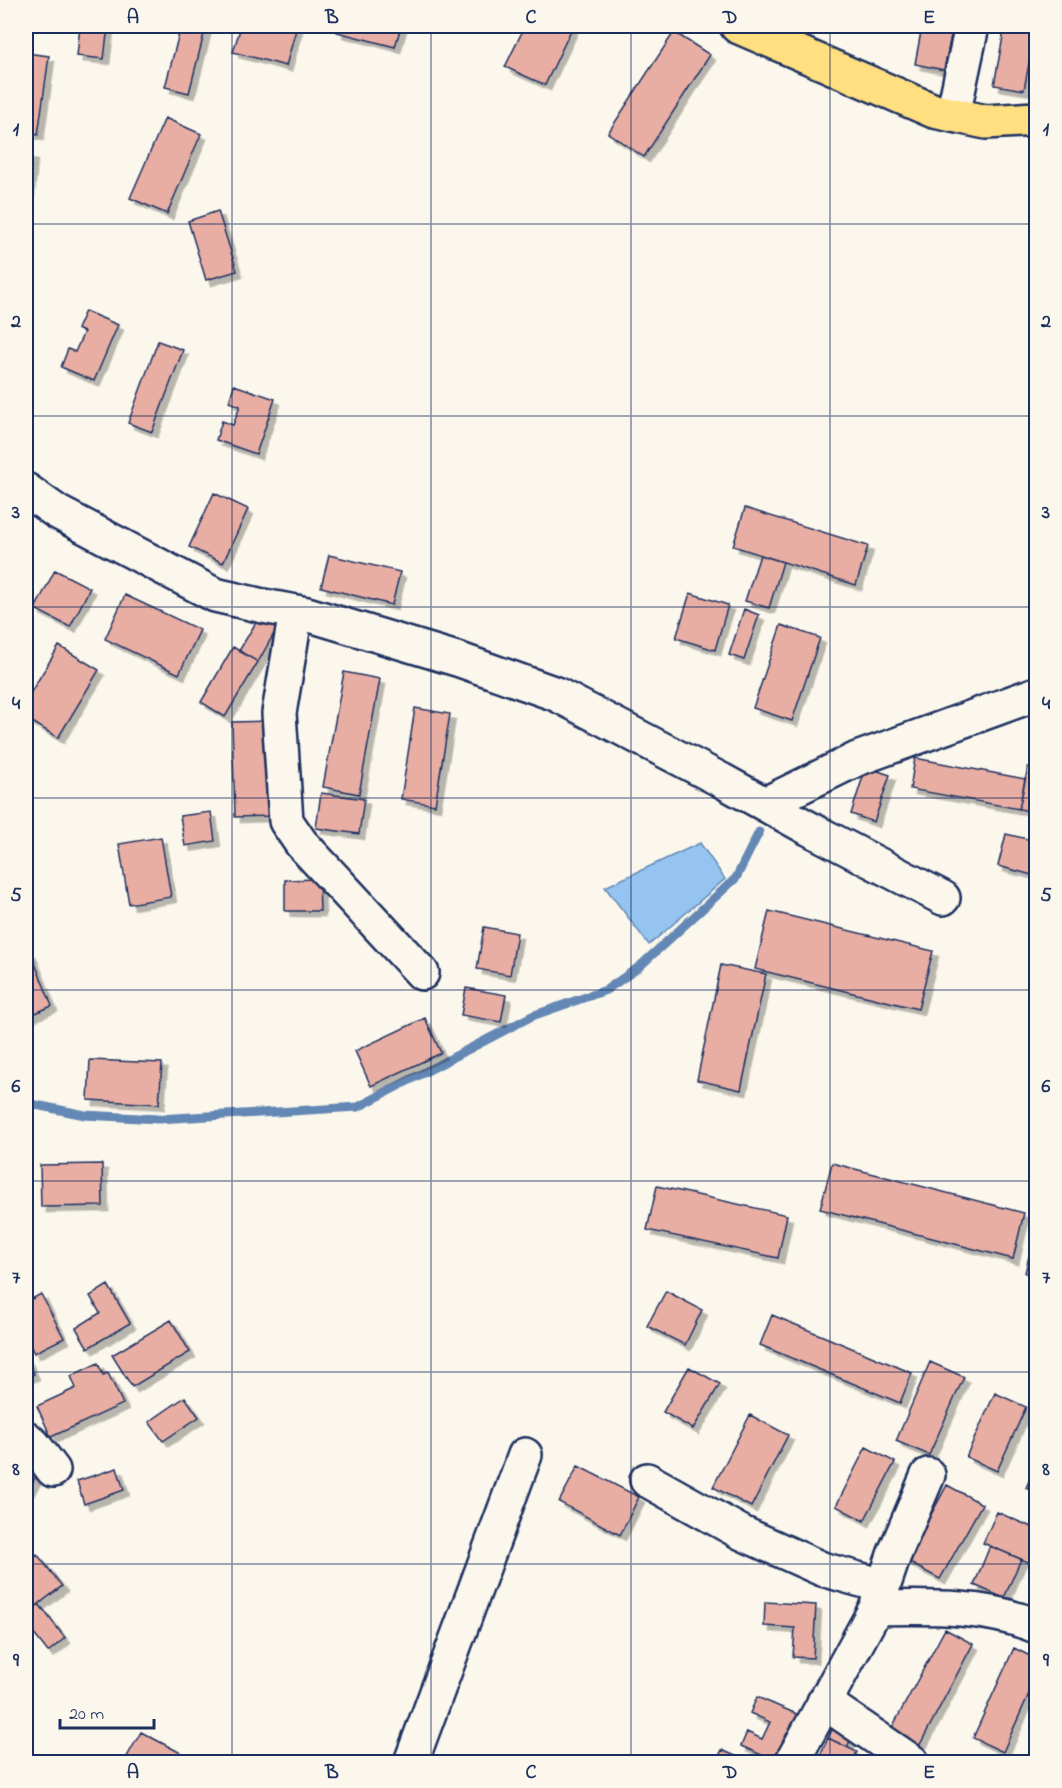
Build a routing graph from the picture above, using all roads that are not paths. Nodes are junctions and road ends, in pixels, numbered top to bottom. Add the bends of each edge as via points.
1 (737, 26) edge
2 (972, 26) edge
3 (953, 116) junction
4 (1036, 118) edge
5 (26, 490) edge
6 (296, 612) junction
7 (1036, 694) edge
8 (765, 804) junction
9 (943, 898) dead end
10 (422, 973) dead end
11 (26, 1438) edge
12 (525, 1455) dead end
13 (53, 1470) dead end
14 (928, 1475) dead end
15 (647, 1480) dead end
16 (879, 1597) junction
17 (1036, 1626) edge
18 (824, 1702) junction
19 (411, 1762) edge
20 (792, 1762) edge
21 (912, 1762) edge

1 - 3 main road
2 - 3 street
3 - 4 main road via 986,122
5 - 6 street via 57,512 215,595
6 - 8 street via 460,660 556,694
6 - 10 street via 279,713 286,821 301,843
7 - 8 street via 857,759
8 - 9 street
11 - 13 street
12 - 19 street
14 - 16 street
15 - 16 street via 742,1533
16 - 17 street via 991,1612
16 - 18 street
18 - 20 street
18 - 21 street

